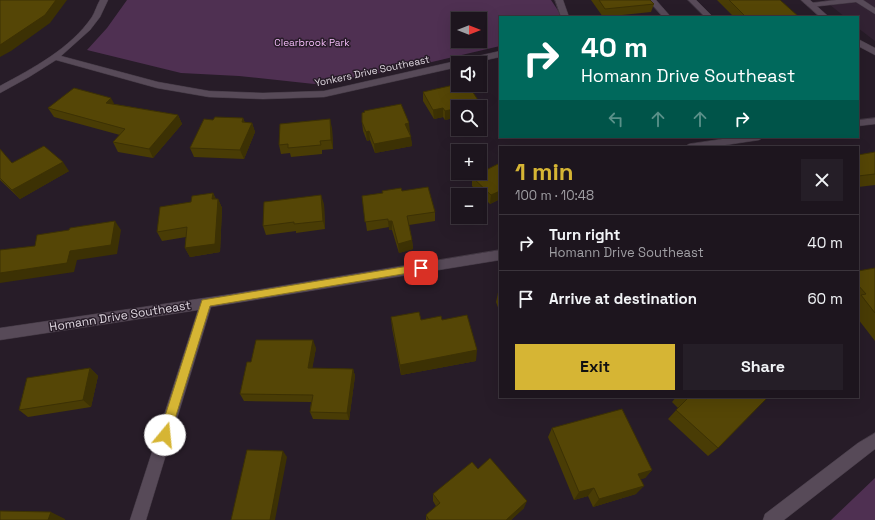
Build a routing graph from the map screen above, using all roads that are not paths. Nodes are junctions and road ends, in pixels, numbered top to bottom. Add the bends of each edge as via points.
1 (104, 0) edge
2 (559, 0) edge
3 (652, 0) edge
4 (692, 0) edge
5 (858, 0) edge
6 (808, 2) edge
7 (875, 12) edge
8 (565, 16) edge
9 (666, 16) edge
10 (708, 16) edge
11 (824, 16) edge
12 (859, 43) edge
13 (875, 52) edge
14 (499, 54) edge
15 (54, 57) junction
16 (487, 57) edge
17 (451, 65) edge
18 (0, 90) edge
19 (875, 121) edge
20 (859, 123) edge
21 (752, 138) edge
22 (696, 146) edge
23 (499, 255) edge
24 (206, 303) junction
25 (0, 334) edge
26 (875, 440) edge
27 (138, 520) edge
28 (772, 520) edge

1 - 15 street via 97,16 79,37
2 - 8 street
3 - 9 street
4 - 10 street
5 - 6 street
5 - 7 street
6 - 11 street
12 - 13 street
14 - 16 street, Yonkers Drive Southeast
15 - 17 street, Yonkers Drive Southeast via 157,85 209,94 263,96 324,94
15 - 18 street
19 - 20 street
21 - 22 street
23 - 24 street, Homann Drive Southeast
24 - 25 street, Homann Drive Southeast
24 - 27 street
26 - 28 street

